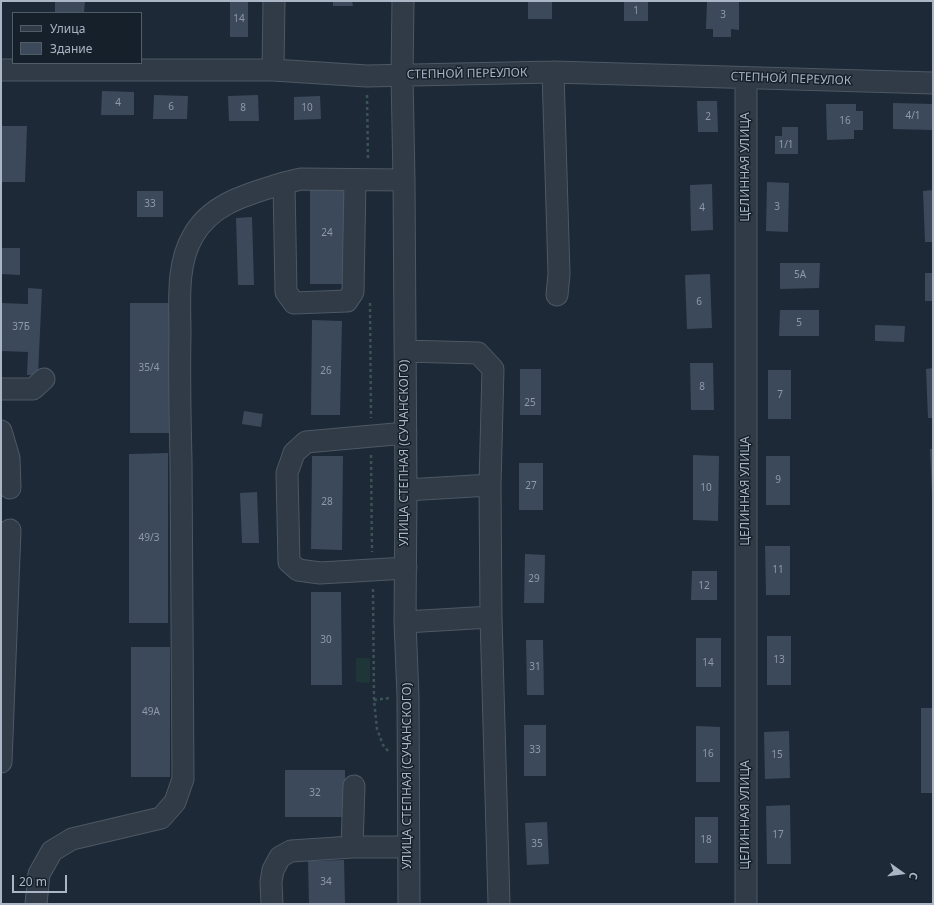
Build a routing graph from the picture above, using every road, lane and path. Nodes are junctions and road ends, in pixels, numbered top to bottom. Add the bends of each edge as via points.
1 (274, 1) edge
2 (403, 1) edge
3 (1, 70) edge
4 (273, 70) junction
5 (553, 72) junction
6 (402, 75) junction
7 (746, 78) junction
8 (933, 83) edge
9 (355, 180) junction
10 (404, 180) junction
11 (284, 183) junction
12 (557, 295) dead end
13 (405, 351) junction
14 (44, 379) dead end
15 (1, 389) edge
16 (1, 431) edge
17 (406, 433) junction
18 (490, 484) junction
19 (10, 488) dead end
20 (406, 490) junction
21 (10, 530) dead end
22 (406, 568) junction
23 (491, 616) junction
24 (405, 622) junction
25 (1, 750) edge
26 (354, 786) dead end
27 (352, 847) junction
28 (408, 847) junction
29 (36, 904) edge
30 (272, 904) edge
31 (409, 904) edge
32 (499, 904) edge
33 (746, 904) edge

1 - 4 street
2 - 6 street, УЛИЦА СТЕПНАЯ (СУЧАНСКОГО)
3 - 4 street, СТЕПНОЙ ПЕРЕУЛОК
4 - 6 street, СТЕПНОЙ ПЕРЕУЛОК via 367,76
5 - 6 street, СТЕПНОЙ ПЕРЕУЛОК
5 - 7 street, СТЕПНОЙ ПЕРЕУЛОК
5 - 12 street via 559,274
6 - 10 street, УЛИЦА СТЕПНАЯ (СУЧАНСКОГО)
7 - 8 street, СТЕПНОЙ ПЕРЕУЛОК
7 - 33 street, ЦЕЛИННАЯ УЛИЦА
9 - 10 street
9 - 11 street via 301,179
9 - 11 street via 353,292 347,301 339,302 294,303 286,292
10 - 13 street, УЛИЦА СТЕПНАЯ (СУЧАНСКОГО)
11 - 29 street via 223,206 205,219 184,253 180,284 179,366 183,778 175,802 161,818 72,839 52,851 39,874
13 - 17 street, УЛИЦА СТЕПНАЯ (СУЧАНСКОГО)
13 - 18 street via 478,353 492,369
14 - 15 street via 33,389
16 - 19 street via 9,458
17 - 20 street, УЛИЦА СТЕПНАЯ (СУЧАНСКОГО)
17 - 22 street via 306,442 294,453 287,473 289,562 298,570 320,573
18 - 20 street
18 - 23 street
20 - 22 street, УЛИЦА СТЕПНАЯ (СУЧАНСКОГО)
21 - 25 street
22 - 24 street, УЛИЦА СТЕПНАЯ (СУЧАНСКОГО)
23 - 24 street
23 - 32 street
24 - 28 street, УЛИЦА СТЕПНАЯ (СУЧАНСКОГО) via 408,696
26 - 27 street
27 - 28 street
27 - 30 street via 291,851 280,858 273,870
28 - 31 street, УЛИЦА СТЕПНАЯ (СУЧАНСКОГО)

